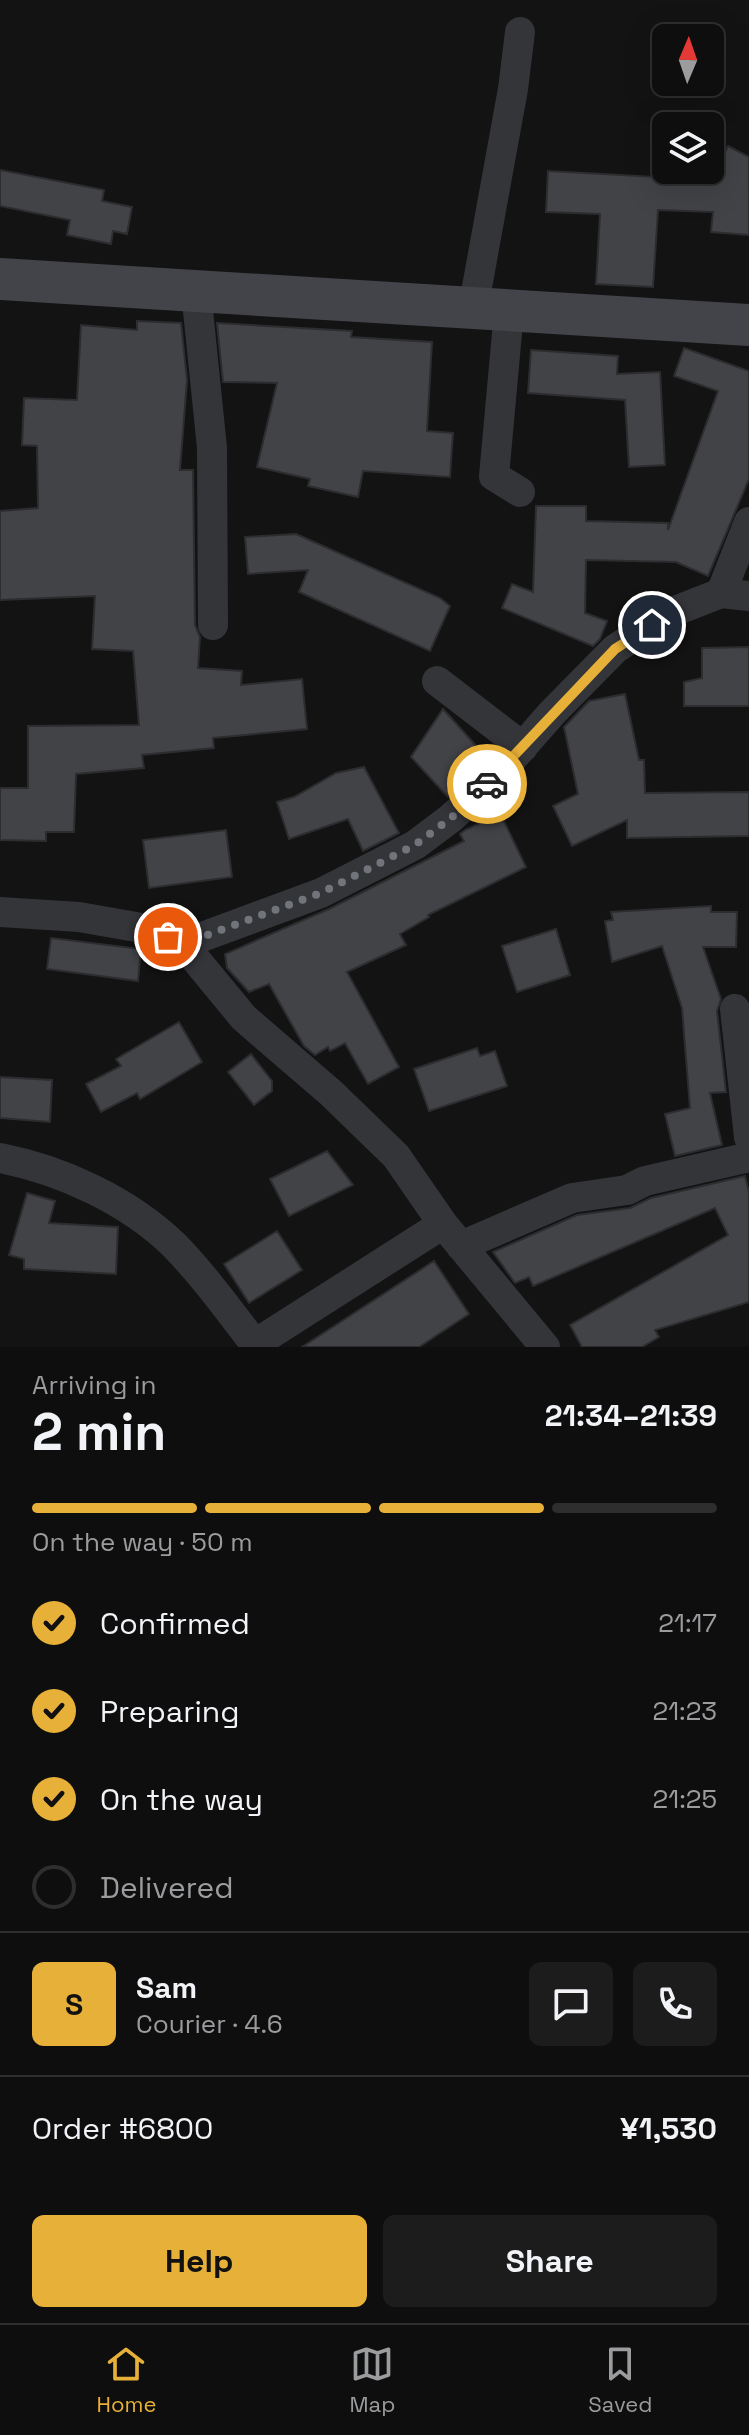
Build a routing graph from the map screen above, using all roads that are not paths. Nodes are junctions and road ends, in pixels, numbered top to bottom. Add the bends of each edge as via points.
1 (520, 32) dead end
2 (0, 279) edge
3 (196, 291) junction
4 (491, 310) junction
5 (749, 325) edge
6 (520, 492) dead end
7 (749, 522) edge
8 (735, 594) edge
9 (213, 625) dead end
10 (437, 681) dead end
11 (523, 747) junction
12 (0, 912) edge
13 (183, 944) junction
14 (735, 1009) dead end
15 (749, 1137) edge
16 (749, 1157) edge
17 (0, 1158) edge
18 (452, 1235) junction
19 (256, 1345) edge
20 (545, 1347) edge

1 - 4 street
2 - 3 street
3 - 4 street
3 - 9 street via 212,448
4 - 5 street
4 - 6 street via 494,476
7 - 8 street
8 - 11 street via 670,613 615,649
10 - 11 street
11 - 13 street via 451,818 415,845 321,893
12 - 13 street via 153,930
13 - 18 street via 244,1018 396,1156
14 - 15 street
16 - 18 street via 627,1190 572,1198
17 - 19 street via 66,1175 130,1211 173,1245
18 - 19 street
18 - 20 street

